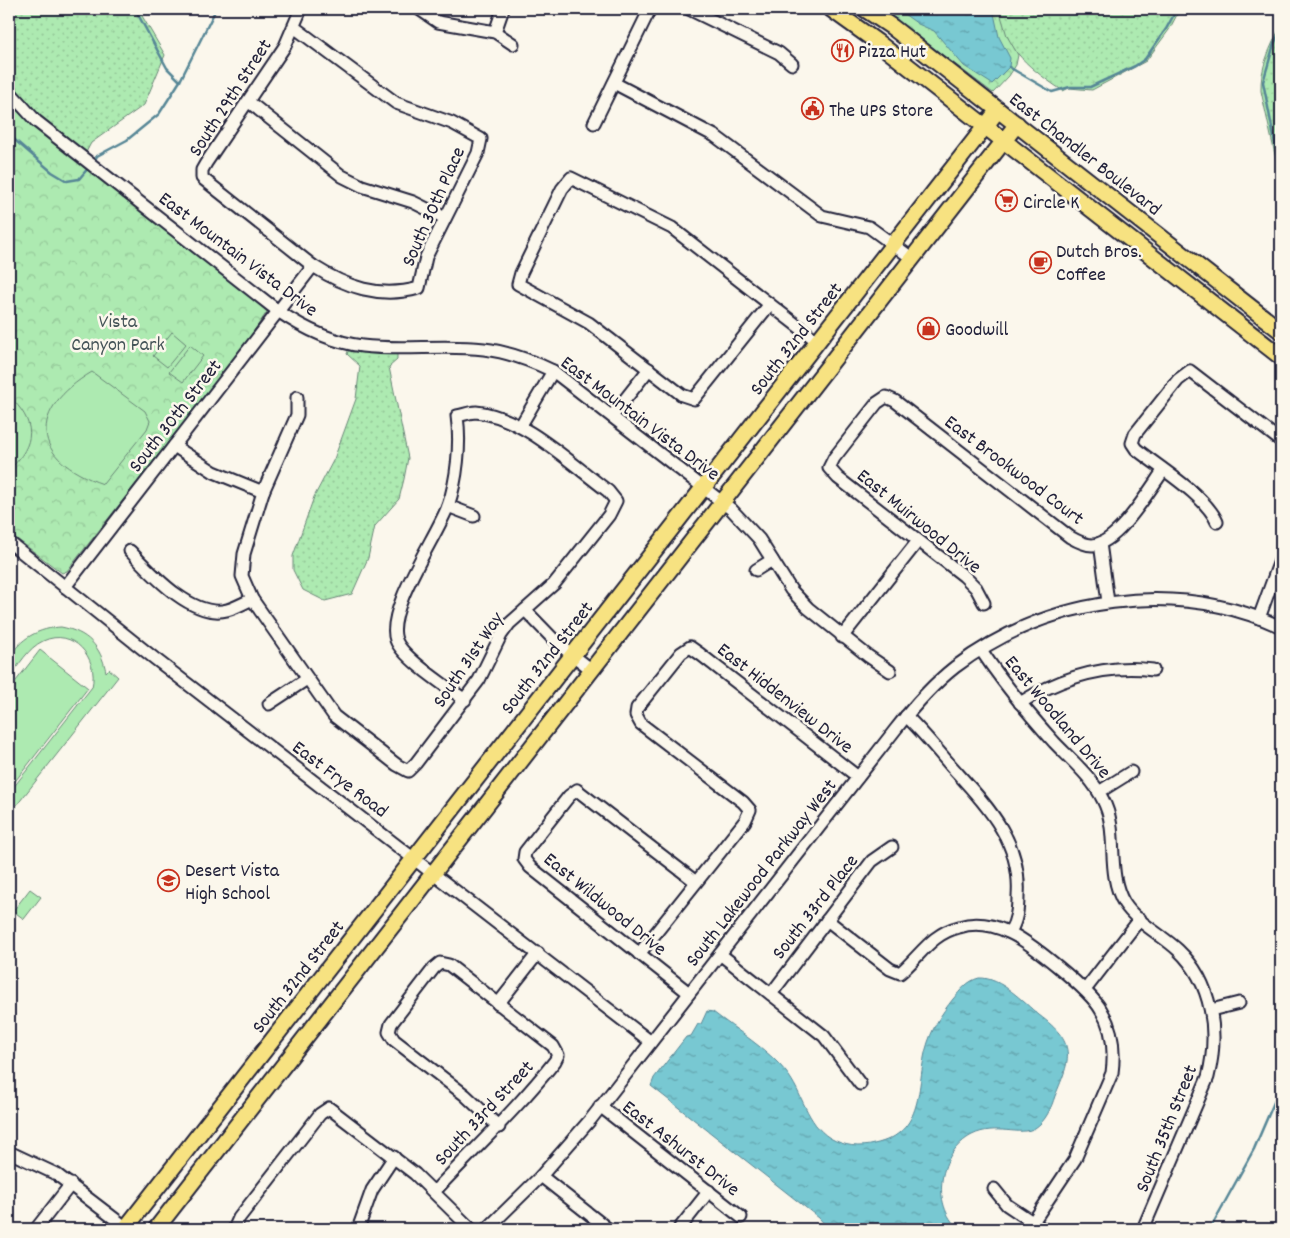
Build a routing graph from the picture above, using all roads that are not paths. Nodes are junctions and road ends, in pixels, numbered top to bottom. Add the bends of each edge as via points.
1 (301, 9) edge
2 (418, 9) edge
3 (503, 9) edge
4 (650, 9) edge
5 (689, 9) edge
6 (831, 9) edge
7 (865, 9) edge
8 (294, 27) junction
9 (494, 32) junction
10 (513, 44) dead end
11 (792, 64) dead end
12 (614, 83) junction
13 (9, 91) edge
14 (249, 102) junction
15 (998, 110) junction
16 (594, 123) dead end
17 (1017, 124) junction
18 (986, 126) junction
19 (1005, 141) junction
20 (445, 218) junction
21 (894, 244) junction
22 (913, 259) junction
23 (312, 266) junction
24 (770, 304) junction
25 (278, 311) junction
26 (1281, 331) edge
27 (817, 341) junction
28 (1281, 357) edge
29 (649, 369) junction
30 (553, 371) junction
31 (297, 397) dead end
32 (612, 416) junction
33 (521, 425) junction
34 (1281, 441) edge
35 (174, 446) junction
36 (829, 468) joint
37 (1163, 470) junction
38 (703, 488) junction
39 (263, 492) junction
40 (723, 502) junction
41 (448, 506) junction
42 (474, 516) dead end
43 (1218, 522) dead end
44 (918, 540) junction
45 (9, 542) edge
46 (1100, 543) junction
47 (130, 551) dead end
48 (1281, 558) edge
49 (772, 560) junction
50 (756, 570) dead end
51 (65, 587) junction
52 (252, 599) junction
53 (1108, 602) junction
54 (984, 603) dead end
55 (525, 610) junction
56 (1259, 618) junction
57 (1281, 627) edge
58 (842, 637) junction
59 (980, 650) junction
60 (573, 654) junction
61 (592, 670) junction
62 (1153, 670) dead end
63 (890, 671) dead end
64 (307, 679) junction
65 (465, 700) junction
66 (269, 704) dead end
67 (1020, 704) junction
68 (906, 716) junction
69 (1132, 772) dead end
70 (858, 777) junction
71 (1099, 792) junction
72 (892, 847) dead end
73 (415, 858) junction
74 (434, 872) junction
75 (696, 882) junction
76 (827, 920) junction
77 (1140, 920) junction
78 (1010, 932) junction
79 (538, 953) junction
80 (639, 954) junction
81 (720, 954) junction
82 (1085, 990) junction
83 (689, 993) junction
84 (771, 994) junction
85 (1238, 1003) dead end
86 (498, 1004) junction
87 (1211, 1010) junction
88 (651, 1042) junction
89 (860, 1084) dead end
90 (600, 1106) junction
91 (499, 1127) junction
92 (9, 1152) edge
93 (394, 1157) junction
94 (541, 1176) junction
95 (71, 1184) junction
96 (994, 1189) dead end
97 (709, 1191) junction
98 (434, 1192) junction
99 (741, 1217) dead end
100 (1033, 1222) junction
101 (235, 1228) edge
102 (36, 1229) edge
103 (126, 1229) edge
104 (156, 1229) edge
105 (358, 1229) edge
106 (471, 1229) edge
107 (487, 1229) edge
108 (608, 1229) edge
109 (679, 1229) edge
110 (1043, 1229) edge
111 (1143, 1229) edge

1 - 8 street, South 29th Street
2 - 9 street via 438,22
3 - 9 street
4 - 12 street
5 - 11 street via 779,53
6 - 18 main road, East Chandler Boulevard
7 - 15 main road, East Chandler Boulevard
8 - 14 street, South 29th Street
8 - 20 street, South 30th Place via 396,103 452,123 481,139 478,152
9 - 10 street
12 - 16 street
12 - 21 street via 715,136 822,216 869,227
13 - 25 street, East Mountain Vista Drive via 36,121
14 - 20 street via 342,176 362,186 413,202
14 - 23 street, South 29th Street via 206,162 202,178
15 - 17 main road, East Chandler Boulevard
15 - 18 main road, South 32nd Street
17 - 19 main road
17 - 26 main road, East Chandler Boulevard
18 - 19 main road, East Chandler Boulevard
18 - 21 main road, South 32nd Street
19 - 22 main road
19 - 28 main road, East Chandler Boulevard
20 - 23 street, South 30th Place via 426,257 418,288 406,292 351,287
21 - 22 street
21 - 27 main road, South 32nd Street
22 - 40 main road
23 - 25 street, South 30th Street
24 - 27 street
24 - 29 street via 694,399 682,395
24 - 29 street via 672,228 571,178 562,189 518,284 589,323
25 - 30 street, East Mountain Vista Drive via 314,332 351,344 483,349 518,356
25 - 35 street, South 30th Street
27 - 38 main road, South 32nd Street
29 - 32 street
30 - 32 street, East Mountain Vista Drive
30 - 33 street
31 - 39 street via 297,415
32 - 38 street, East Mountain Vista Drive
33 - 41 street via 475,412 457,416 459,431 454,482
33 - 55 street, South 31st Way via 616,501 554,584
34 - 37 street via 1190,371 1178,380 1135,434 1132,443
35 - 39 street via 214,472
35 - 51 street, South 30th Street
36 - 44 street, East Muirwood Drive
36 - 46 street, East Brookwood Court via 872,410 886,397 1070,537 1092,545
37 - 43 street via 1204,501
37 - 46 street via 1119,530
38 - 40 street, East Mountain Vista Drive
38 - 60 main road, South 32nd Street
39 - 52 street via 242,564 242,576
40 - 49 street, East Mountain Vista Drive via 746,523
40 - 61 main road
41 - 42 street
41 - 65 street via 412,573 396,621 396,640 409,657
44 - 54 street, East Muirwood Drive via 964,576
44 - 58 street
45 - 51 street, East Frye Road
46 - 53 street, East Brookwood Court
47 - 52 street via 165,586 193,604 211,610 226,610
48 - 56 street
49 - 50 street
49 - 58 street, East Mountain Vista Drive via 799,599
51 - 73 street, East Frye Road
52 - 64 street
53 - 56 street, South Lakewood Parkway West via 1182,601
53 - 59 street, South Lakewood Parkway West via 1050,616
55 - 60 street via 557,643
55 - 65 street, South 31st Way via 501,635 479,680
56 - 57 street, South Lakewood Parkway West
58 - 63 street, East Mountain Vista Drive
59 - 67 street, East Woodland Drive
59 - 68 street, South Lakewood Parkway West via 945,675
60 - 61 street
60 - 73 main road, South 32nd Street
61 - 74 main road
62 - 67 street via 1122,668 1085,674 1056,684
64 - 65 street, South 31st Way via 334,716 408,771
64 - 66 street
67 - 71 street, East Woodland Drive
68 - 70 street, South Lakewood Parkway West
68 - 78 street via 990,810 1010,841 1019,890 1016,922
69 - 71 street
70 - 75 street, East Hiddenview Drive via 690,647 681,653 636,715 641,724 750,810 745,821
70 - 81 street, South Lakewood Parkway West
71 - 77 street, East Woodland Drive via 1110,817 1119,892
72 - 76 street, South 33rd Place via 872,861
73 - 74 street, East Frye Road
73 - 103 main road, South 32nd Street
74 - 79 street, East Frye Road
74 - 104 main road
75 - 80 street
75 - 80 street, East Wildwood Drive via 577,790 569,796 525,852 524,859
76 - 78 street via 890,969 900,973 928,942 943,932 976,925
76 - 84 street, South 33rd Place
77 - 82 street
77 - 87 street, East Woodland Drive via 1179,951 1193,968
78 - 82 street
79 - 86 street
79 - 88 street, East Frye Road
80 - 83 street, East Wildwood Drive
81 - 83 street, South Lakewood Parkway West
81 - 84 street
82 - 100 street via 1101,1008 1108,1023 1114,1049 1112,1073 1075,1159
83 - 88 street, South Lakewood Parkway West
84 - 89 street via 824,1036
85 - 87 street
86 - 91 street, South 33rd Street via 553,1046 558,1055
86 - 91 street via 449,965 440,963 391,1024 389,1032 394,1040
87 - 111 street, South 35th Street via 1214,1051 1208,1077
88 - 90 street, South Lakewood Parkway West
90 - 94 street, South Lakewood Parkway West
90 - 97 street, East Ashurst Drive
91 - 98 street, South 33rd Street
92 - 95 street via 38,1164
93 - 98 street
93 - 101 street via 329,1108 320,1114 239,1218
93 - 105 street via 372,1190
94 - 107 street, South Lakewood Parkway West
94 - 108 street
95 - 102 street
95 - 103 street
96 - 100 street via 1007,1205
97 - 99 street, East Ashurst Drive
97 - 109 street
98 - 106 street
100 - 110 street

